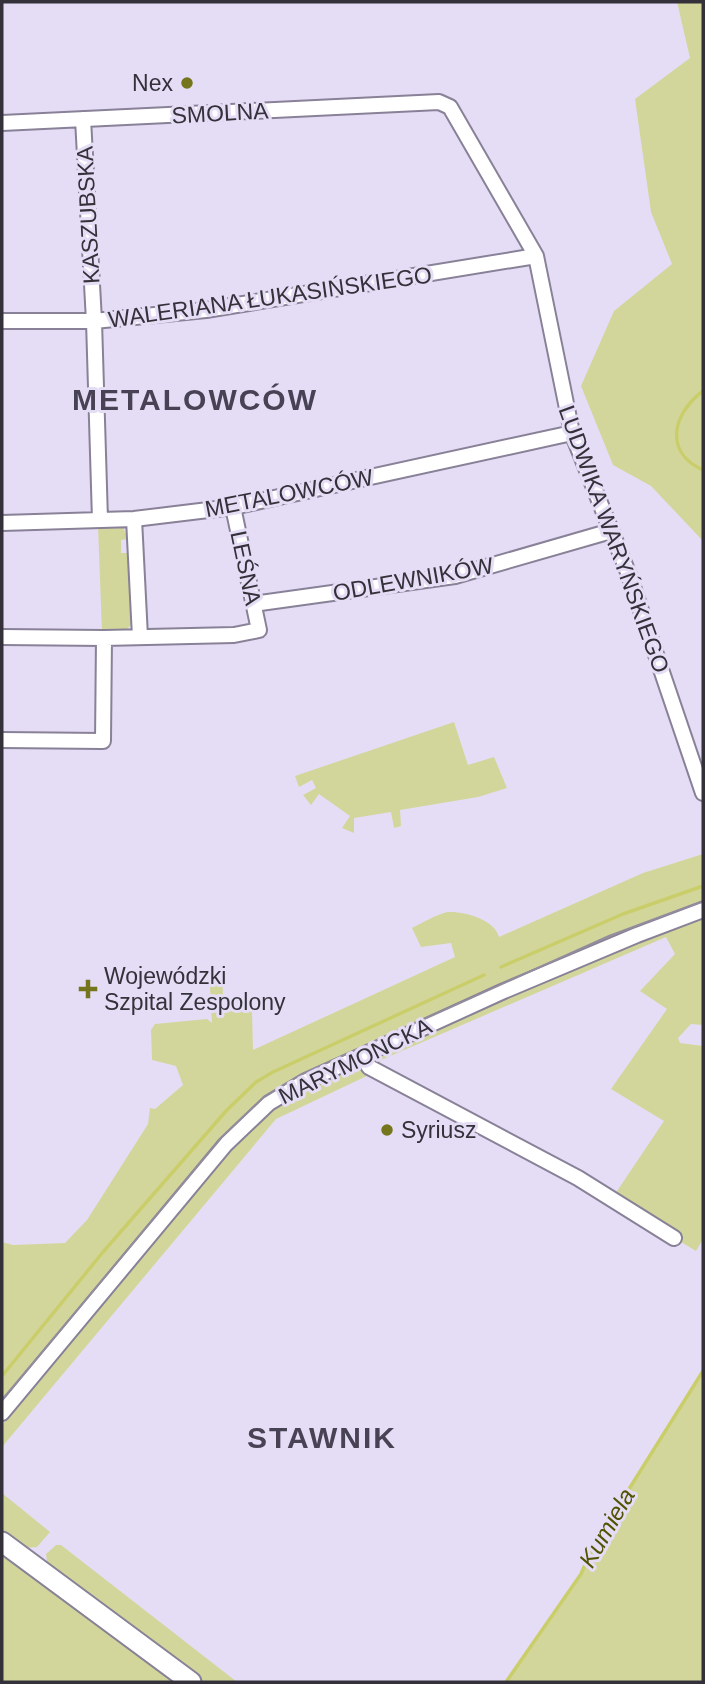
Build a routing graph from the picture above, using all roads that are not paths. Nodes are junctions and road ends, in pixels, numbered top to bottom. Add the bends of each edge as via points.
1 (439, 102) joint
2 (83, 120) junction
3 (2, 122) edge
4 (536, 256) junction
5 (2, 321) edge
6 (94, 321) junction
7 (572, 433) junction
8 (233, 507) junction
9 (134, 519) junction
10 (100, 520) junction
11 (2, 523) edge
12 (611, 531) junction
13 (253, 604) junction
14 (2, 637) edge
15 (140, 637) junction
16 (104, 638) junction
17 (2, 740) edge
18 (703, 793) edge
19 (703, 910) edge
20 (362, 1056) junction
21 (674, 1238) dead end
22 (2, 1413) edge
23 (2, 1542) edge
24 (191, 1682) edge

1 - 2 street, SMOLNA
1 - 4 street, LUDWIKA WARYŃSKIEGO via 450,107
2 - 3 street, SMOLNA
2 - 6 street, KASZUBSKA
4 - 6 street, WALERIANA ŁUKASIŃSKIEGO via 206,310
4 - 7 street, LUDWIKA WARYŃSKIEGO
5 - 6 street, WALERIANA ŁUKASIŃSKIEGO
6 - 10 street, KASZUBSKA
7 - 8 street, METALOWCÓW
7 - 12 street, LUDWIKA WARYŃSKIEGO
8 - 9 street, METALOWCÓW
8 - 13 street, LEŚNA
9 - 10 street, METALOWCÓW
9 - 15 street
10 - 11 street, METALOWCÓW
12 - 13 street, ODLEWNIKÓW via 455,576
12 - 18 street, LUDWIKA WARYŃSKIEGO
13 - 15 street, LEŚNA via 259,630 234,635
14 - 16 street
15 - 16 street
16 - 17 street via 103,741
19 - 20 street, MARYMONCKA via 599,950
20 - 21 street via 369,1067 578,1178
20 - 22 street, MARYMONCKA via 285,1092 246,1122
23 - 24 street

